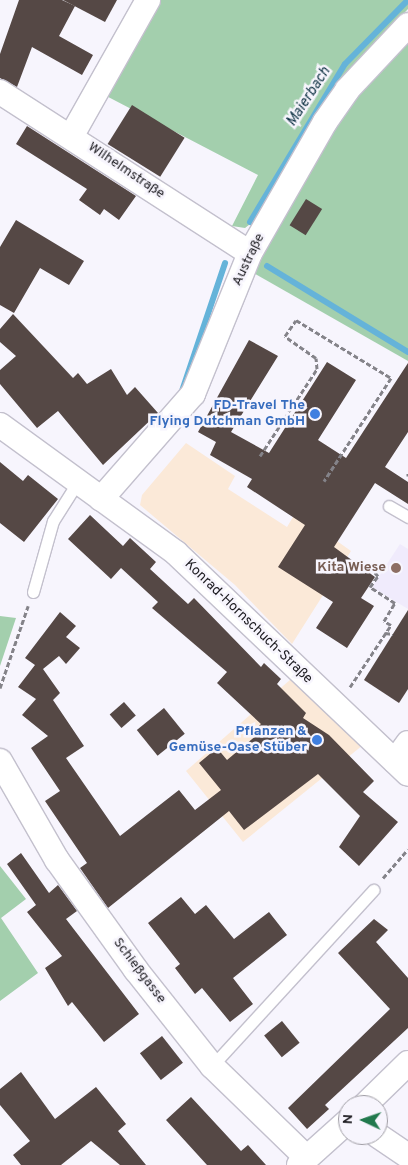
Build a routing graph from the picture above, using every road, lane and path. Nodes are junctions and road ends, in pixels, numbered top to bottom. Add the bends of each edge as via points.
1 (148, 0) edge
2 (408, 25) edge
3 (0, 92) edge
4 (72, 135) junction
5 (250, 253) junction
6 (0, 425) edge
7 (260, 456) dead end
8 (324, 481) dead end
9 (77, 483) junction
10 (101, 499) junction
11 (389, 506) dead end
12 (408, 517) edge
13 (372, 569) dead end
14 (33, 592) joint
15 (385, 633) junction
16 (393, 634) dead end
17 (0, 688) edge
18 (337, 707) junction
19 (404, 760) edge
20 (0, 762) edge
21 (408, 850) edge
22 (373, 890) joint
23 (408, 1062) edge
24 (212, 1066) junction
25 (375, 1095) edge
26 (338, 1130) edge
27 (388, 1142) edge
28 (408, 1156) edge
29 (303, 1161) edge

1 - 4 street
2 - 5 street, Austraße via 346,90
3 - 4 street, Wilhelmstraße
4 - 5 street, Wilhelmstraße
5 - 10 street, Austraße via 194,394
6 - 9 street, Konrad-Hornschuch-Straße
7 - 8 path via 317,369 316,358 285,336 296,320 391,378
9 - 10 street, Konrad-Hornschuch-Straße
9 - 14 lane via 53,521
10 - 18 street, Konrad-Hornschuch-Straße via 176,553
11 - 12 lane
13 - 15 path via 378,576 370,587 395,603 384,621 390,625
14 - 17 path
15 - 16 path
15 - 18 path
18 - 19 street, Konrad-Hornschuch-Straße
20 - 24 street, Schießgasse via 56,860
21 - 22 path
22 - 24 lane
23 - 25 street
24 - 29 street, Schießgasse
26 - 29 street
27 - 28 street

